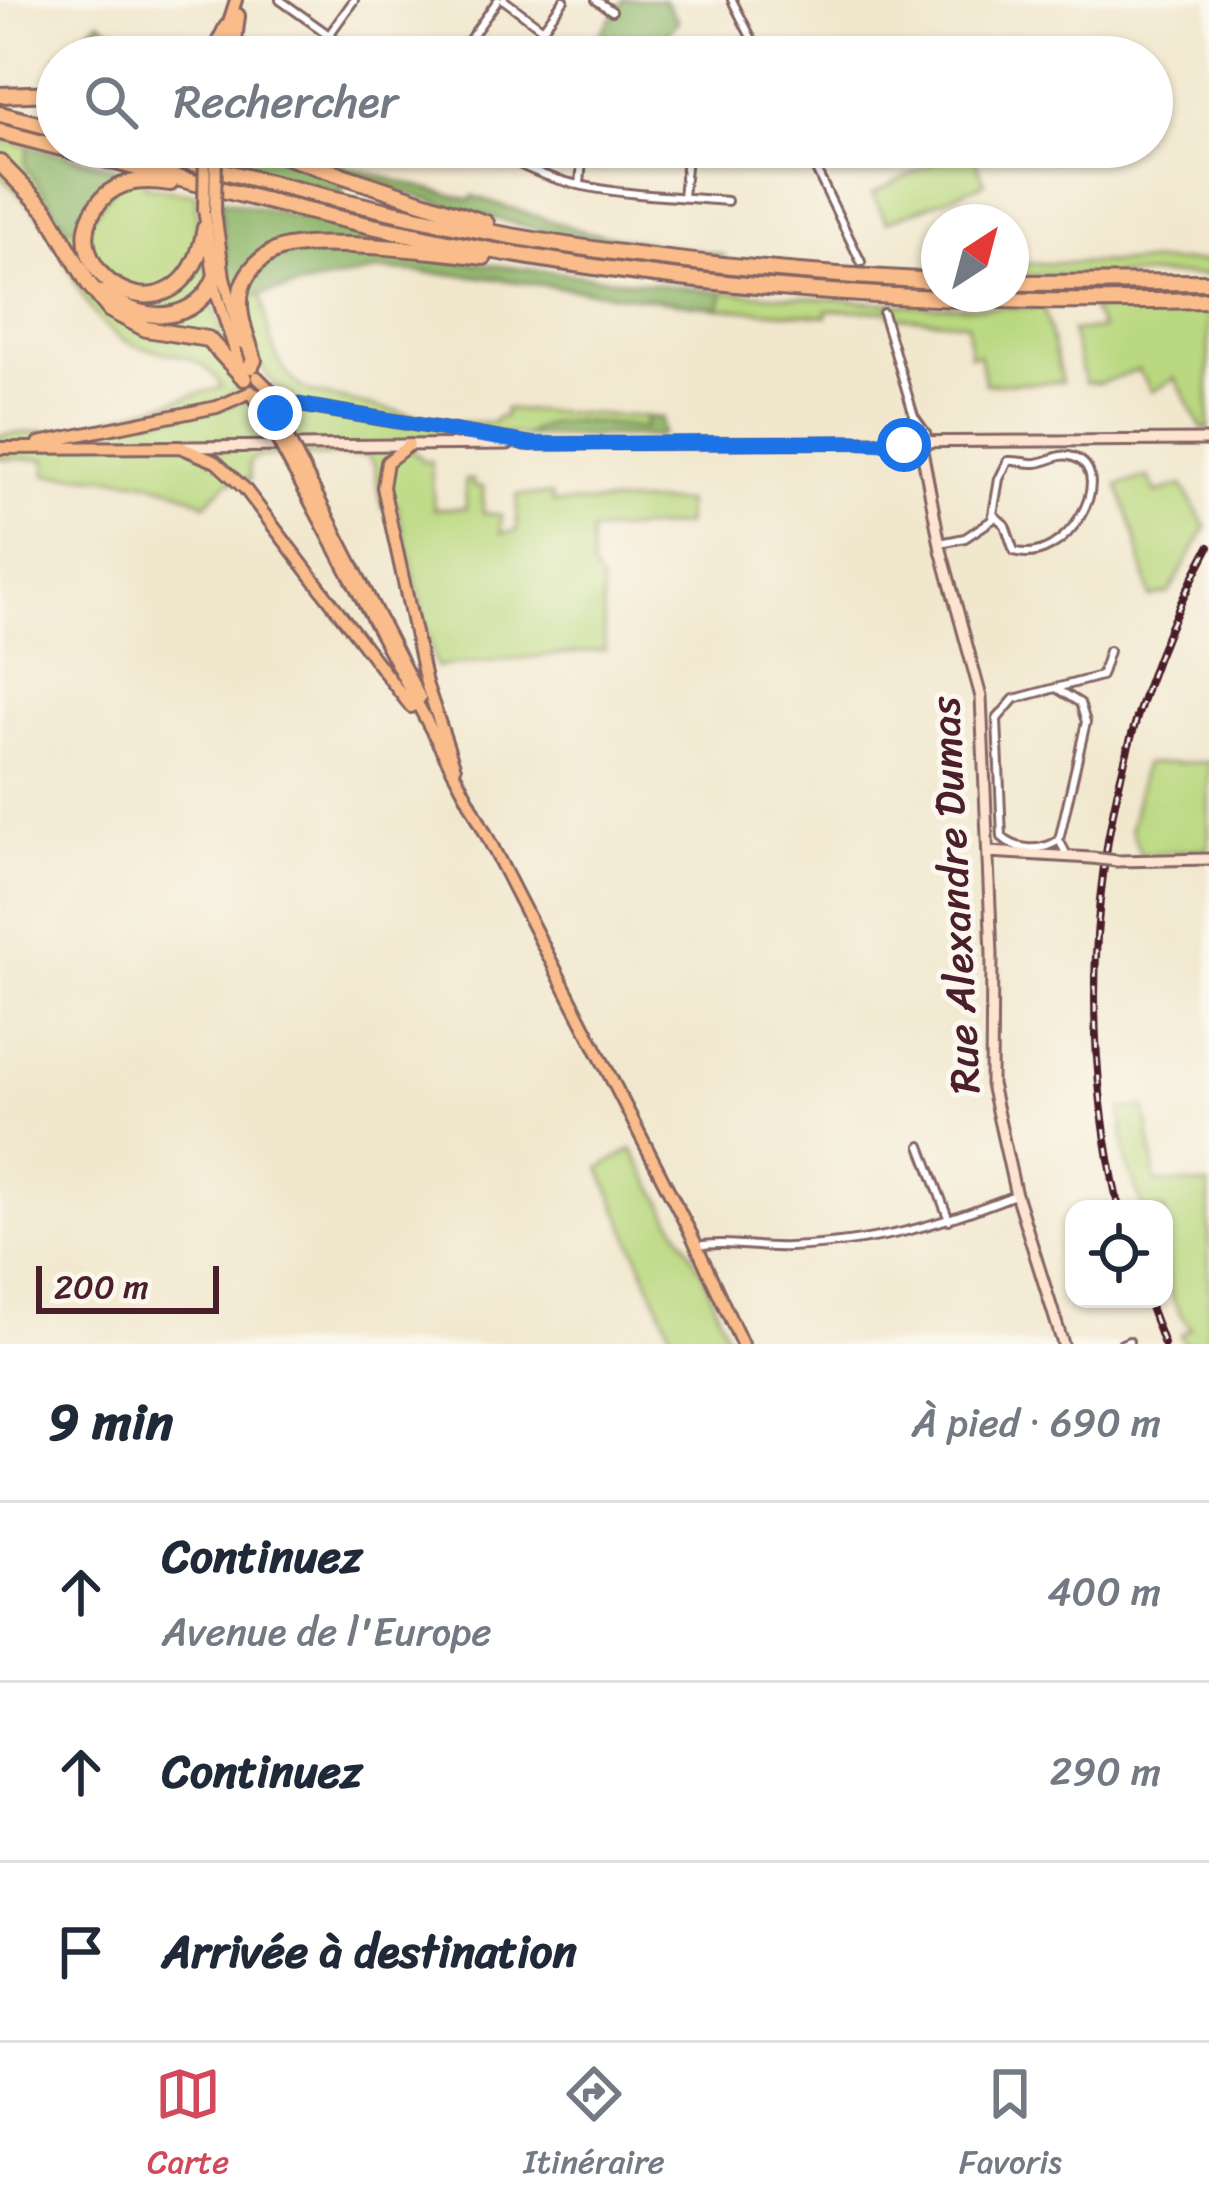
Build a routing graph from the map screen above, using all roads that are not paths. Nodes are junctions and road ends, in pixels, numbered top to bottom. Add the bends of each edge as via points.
1 (280, 0) edge
2 (354, 0) edge
3 (501, 0) edge
4 (563, 0) edge
5 (596, 0) edge
6 (732, 0) edge
7 (612, 11) dead end
8 (543, 28) junction
9 (329, 35) joint
10 (473, 36) edge
11 (537, 36) edge
12 (750, 36) edge
13 (36, 94) edge
14 (0, 95) edge
15 (0, 114) edge
16 (36, 123) edge
17 (0, 133) edge
18 (36, 142) edge
19 (0, 163) edge
20 (138, 168) edge
21 (211, 168) edge
22 (214, 168) edge
23 (319, 168) edge
24 (524, 168) edge
25 (581, 168) edge
26 (686, 168) edge
27 (815, 168) edge
28 (579, 186) junction
29 (683, 196) junction
30 (727, 201) dead end
31 (284, 205) junction
32 (210, 211) junction
33 (205, 228) junction
34 (69, 245) junction
35 (613, 252) junction
36 (220, 260) junction
37 (861, 262) dead end
38 (609, 270) junction
39 (921, 280) edge
40 (214, 281) junction
41 (1209, 283) edge
42 (1029, 284) edge
43 (1209, 300) edge
44 (883, 313) dead end
45 (251, 378) junction
46 (294, 404) junction
47 (275, 413) junction
48 (914, 416) junction
49 (278, 429) junction
50 (1209, 440) edge
51 (920, 443) junction
52 (532, 444) junction
53 (409, 445) junction
54 (180, 446) junction
55 (0, 448) edge
56 (16, 448) junction
57 (298, 469) junction
58 (995, 516) junction
59 (940, 543) junction
60 (351, 562) junction
61 (352, 585) junction
62 (327, 596) junction
63 (409, 607) junction
64 (369, 617) junction
65 (383, 622) junction
66 (1109, 651) dead end
67 (1081, 682) junction
68 (1056, 688) junction
69 (1080, 703) junction
70 (983, 714) junction
71 (999, 714) junction
72 (440, 750) junction
73 (456, 771) junction
74 (468, 799) junction
75 (1059, 840) junction
76 (988, 852) junction
77 (1068, 857) junction
78 (1209, 859) edge
79 (921, 1146) dead end
80 (1016, 1194) junction
81 (949, 1220) junction
82 (697, 1246) junction
83 (742, 1344) edge
84 (1063, 1344) edge

1 - 9 street
2 - 9 street
3 - 8 street
3 - 10 street
4 - 8 street
5 - 7 street
6 - 12 street
8 - 11 street
13 - 14 highway
15 - 16 highway
17 - 18 highway
19 - 34 highway
20 - 31 highway
21 - 32 main road, bridge
22 - 35 highway via 410,216
23 - 35 highway via 468,218
24 - 28 street
25 - 28 street
26 - 29 street
27 - 37 street
28 - 29 street
29 - 30 street
31 - 33 highway via 132,182 98,205 89,250 113,286 157,295 193,269
31 - 38 highway
32 - 33 main road
32 - 36 main road
33 - 40 main road
34 - 40 highway via 108,296 140,315 188,310
34 - 45 highway via 118,316 204,337
35 - 39 highway
36 - 40 highway
36 - 45 main road
38 - 43 highway via 890,297
38 - 45 highway via 283,248 260,260 242,286
40 - 45 main road via 226,332
41 - 42 highway
44 - 48 street
45 - 46 main road
45 - 47 main road
45 - 49 main road
45 - 56 main road via 217,407
46 - 47 main road
46 - 52 main road
47 - 49 main road
48 - 51 street
48 - 51 street
49 - 57 main road, bridge
50 - 51 street
51 - 52 street
51 - 59 street, Rue Alexandre Dumas
52 - 53 street
53 - 54 street
53 - 63 main road via 387,462 382,483
54 - 56 main road
54 - 62 main road via 237,479
55 - 56 main road
57 - 60 main road
57 - 61 main road
58 - 58 street via 1008,461 1061,455 1085,465 1091,495 1054,547 1017,553
58 - 59 street via 969,536
59 - 70 street, Rue Alexandre Dumas
60 - 61 main road
60 - 65 main road
61 - 62 main road
61 - 64 main road
62 - 72 main road
63 - 65 main road
63 - 73 main road
64 - 65 main road
64 - 72 main road
65 - 73 main road
66 - 67 street via 1102,674
67 - 68 street
67 - 69 street
68 - 69 street
68 - 71 street via 1021,696
69 - 75 street via 1086,728
70 - 71 street
70 - 76 street, Rue Alexandre Dumas
71 - 75 street via 1001,834 1024,847
72 - 74 main road
73 - 74 main road
74 - 82 main road
75 - 77 street
76 - 77 street
76 - 80 street, Rue Alexandre Dumas via 990,1065
77 - 78 street, bridge
79 - 81 street
80 - 81 street
80 - 84 street, Rue Alexandre Dumas
81 - 82 street via 838,1244
82 - 83 main road

